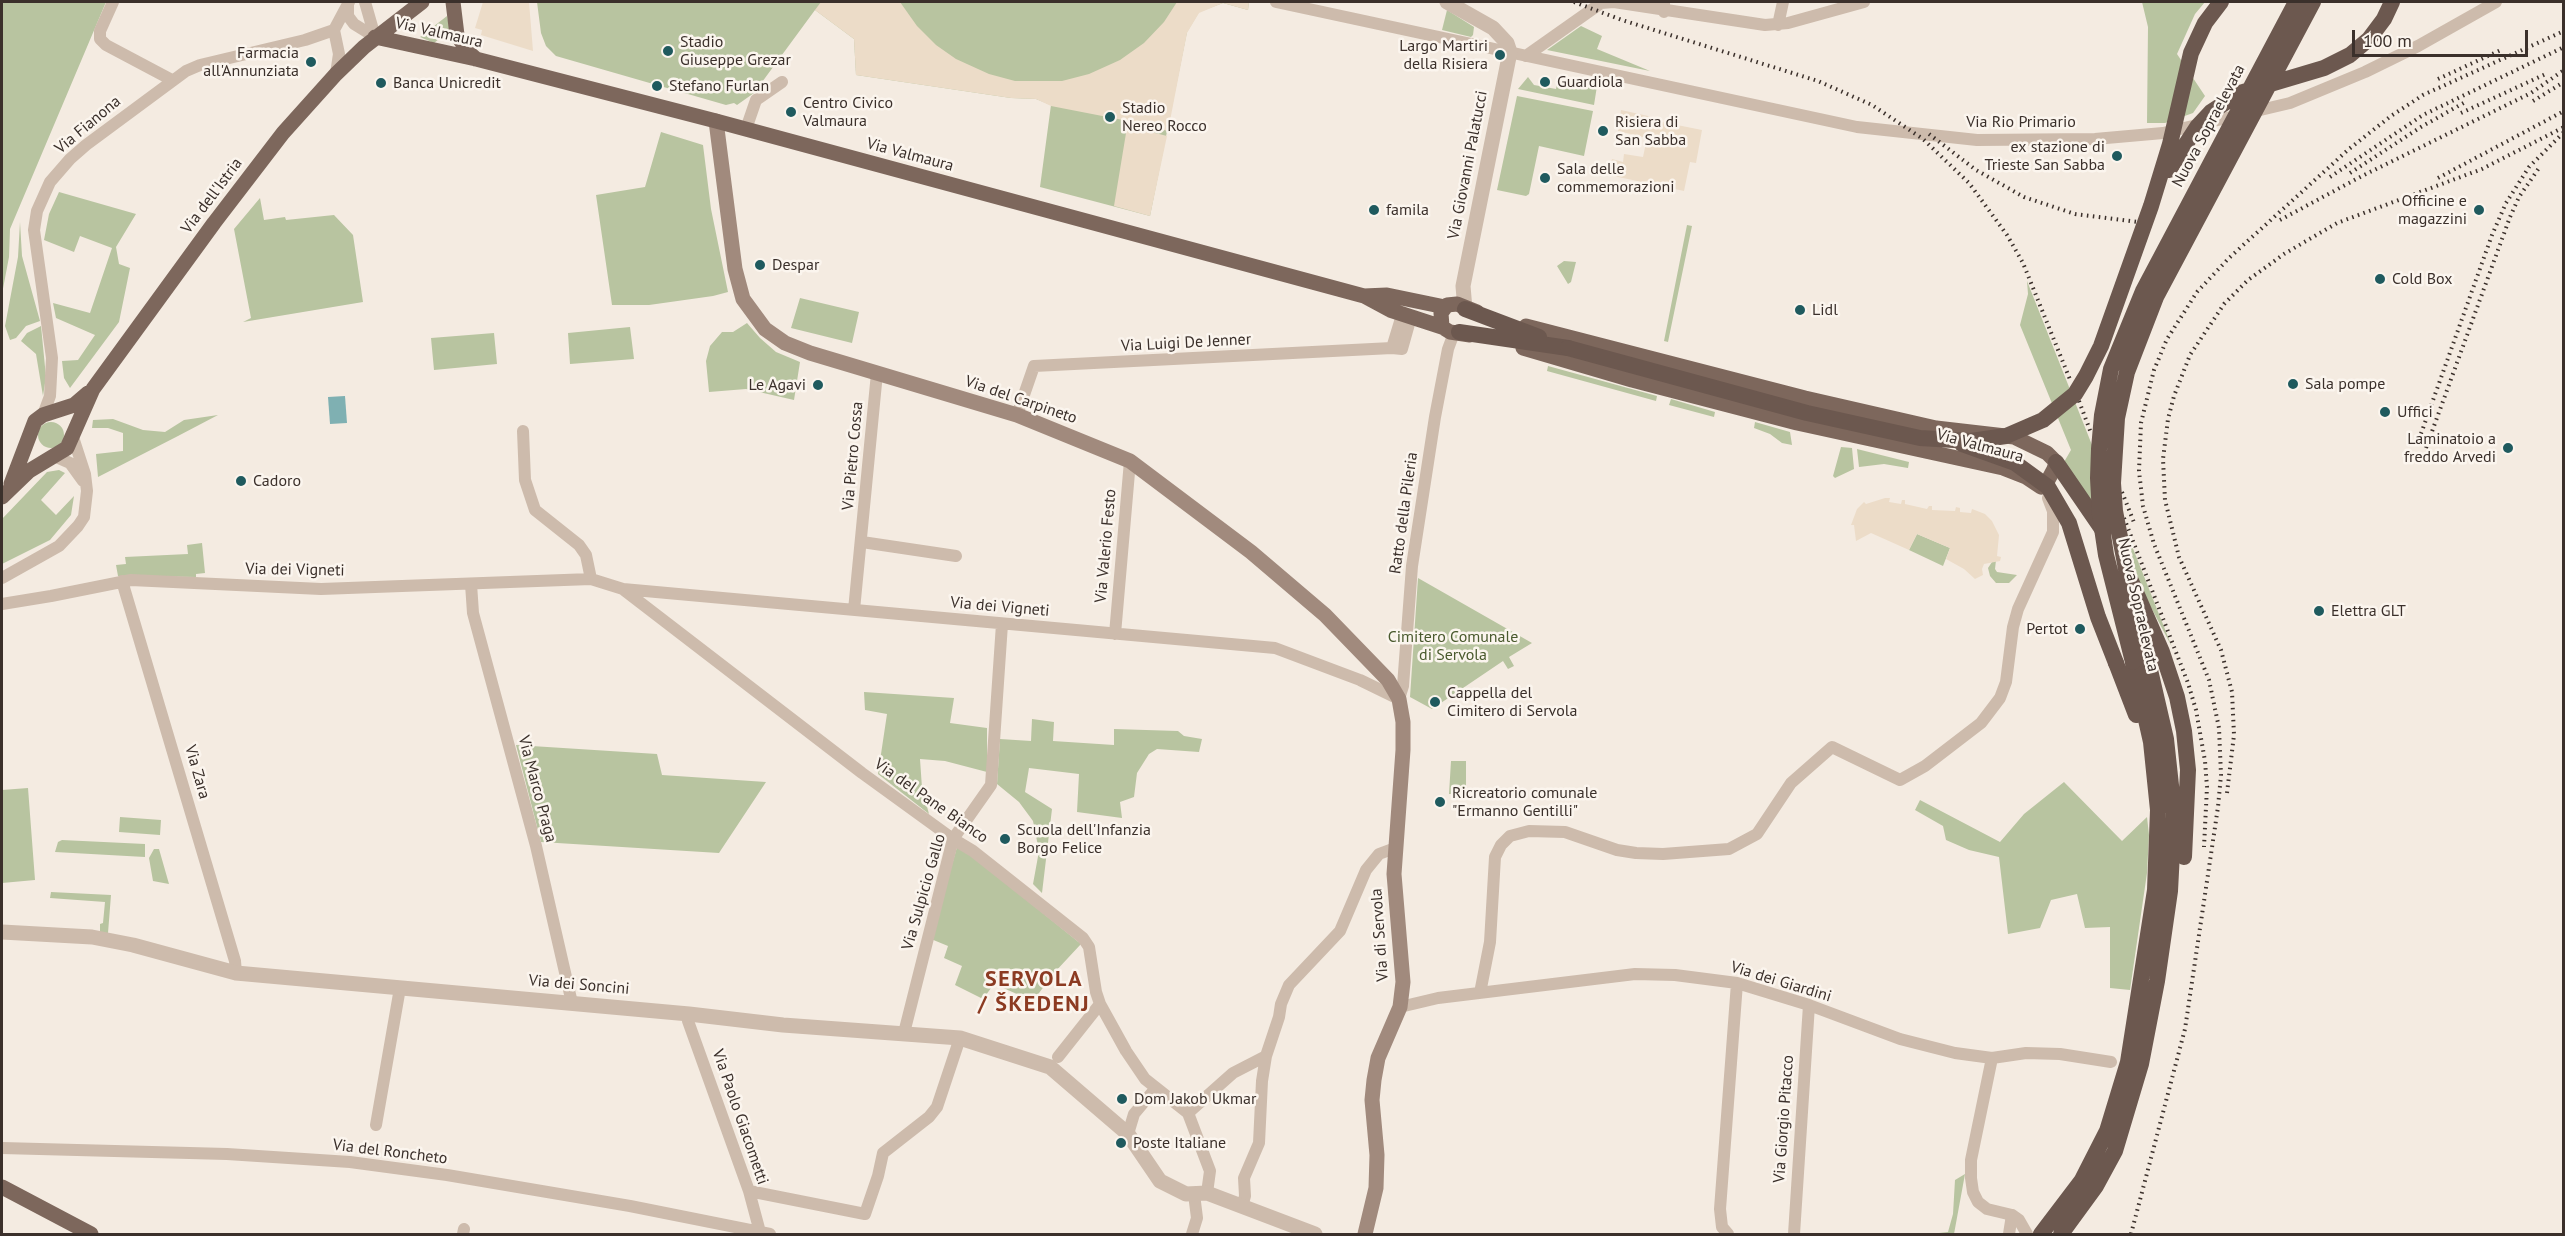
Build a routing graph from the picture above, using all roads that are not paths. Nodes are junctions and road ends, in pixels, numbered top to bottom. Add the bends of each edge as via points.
1 (113, 2) edge
2 (365, 2) edge
3 (422, 2) edge
4 (453, 2) edge
5 (1276, 2) edge
6 (1447, 2) edge
7 (1783, 2) edge
8 (1864, 2) edge
9 (2221, 2) edge
10 (2296, 2) edge
11 (2313, 2) edge
12 (2392, 2) edge
13 (2496, 2) edge
14 (348, 3) edge
15 (1661, 7) edge
16 (1778, 25) junction
17 (334, 30) junction
18 (375, 37) junction
19 (1510, 52) junction
20 (1526, 56) junction
21 (476, 59) junction
22 (336, 74) junction
23 (172, 80) junction
24 (782, 82) dead end
25 (716, 121) junction
26 (746, 129) junction
27 (2151, 206) junction
28 (1364, 296) junction
29 (1454, 307) junction
30 (1407, 316) junction
31 (1452, 330) junction
32 (1568, 348) junction
33 (877, 373) junction
34 (93, 389) junction
35 (1834, 405) junction
36 (43, 415) junction
37 (1017, 415) junction
38 (523, 430) dead end
39 (1829, 430) junction
40 (72, 434) junction
41 (29, 435) junction
42 (1953, 441) junction
43 (54, 456) junction
44 (1130, 461) junction
45 (2056, 462) junction
46 (86, 487) junction
47 (2041, 487) junction
48 (5, 493) edge
49 (862, 542) junction
50 (956, 556) dead end
51 (2, 578) edge
52 (591, 579) junction
53 (122, 581) junction
54 (471, 584) junction
55 (623, 589) junction
56 (7, 603) edge
57 (854, 610) junction
58 (2, 614) edge
59 (1002, 624) junction
60 (1115, 634) junction
61 (2132, 661) junction
62 (1399, 699) junction
63 (953, 839) junction
64 (1395, 848) junction
65 (2, 932) edge
66 (236, 973) junction
67 (1737, 983) junction
68 (400, 988) junction
69 (1480, 993) junction
70 (2154, 998) junction
71 (572, 1003) junction
72 (1100, 1005) junction
73 (1809, 1005) junction
74 (1400, 1007) junction
75 (689, 1014) junction
76 (904, 1033) junction
77 (960, 1038) junction
78 (1266, 1056) junction
79 (1058, 1057) dead end
80 (1992, 1058) junction
81 (2112, 1062) dead end
82 (1155, 1089) junction
83 (1188, 1113) junction
84 (376, 1125) dead end
85 (1128, 1134) junction
86 (2, 1148) edge
87 (2, 1187) edge
88 (748, 1191) junction
89 (1201, 1193) junction
90 (1242, 1207) junction
91 (2012, 1215) junction
92 (765, 1233) edge
93 (92, 1234) edge
94 (1192, 1234) edge
95 (1315, 1234) edge
96 (1365, 1234) edge
97 (1728, 1234) edge
98 (1794, 1234) edge
99 (2009, 1234) edge
100 (2027, 1234) edge
101 (2042, 1234) edge
102 (2061, 1234) edge

1 - 23 street via 100,39
2 - 18 street
3 - 18 main road, Via dell'Istria
4 - 21 main road via 457,35
5 - 19 street
6 - 19 street via 1492,28
7 - 16 street
8 - 16 street
9 - 27 highway, bridge via 2205,23 2191,53
10 - 61 highway, Nuova Sopraelevata, bridge via 2143,291 2111,369 2099,449 2100,515
11 - 61 highway, Nuova Sopraelevata, bridge via 2156,297 2127,372 2117,418 2113,472
12 - 27 highway, bridge via 2368,39 2349,55 2324,68 2240,93 2211,112 2177,156
13 - 20 street, Via Rio Primario via 2407,51 2290,103 2163,133 2095,139 1977,140 1875,130
14 - 17 street
14 - 18 street via 348,16 354,24
15 - 16 street
15 - 20 street via 1601,3
17 - 22 street via 339,54
17 - 23 street, Via Fianona via 200,65
18 - 21 main road, Via Valmaura
18 - 22 main road, Via dell'Istria
19 - 20 street
19 - 29 street, Via Giovanni Palatucci via 1462,285
21 - 25 main road, Via Valmaura
22 - 34 main road, Via dell'Istria via 255,169
23 - 36 street, Via Fianona via 70,159 50,182 37,211 34,230 52,358 50,396
24 - 26 street via 756,100
25 - 26 main road, Via Valmaura
25 - 33 main road, Via del Carpineto via 735,269 743,299 753,315 785,343
26 - 28 main road, Via Valmaura
27 - 42 highway, bridge via 2101,346 2075,394 2024,430 2006,436
28 - 29 main road, Via Valmaura via 1387,295
28 - 30 main road, Via Valmaura
29 - 31 main road via 1440,318
29 - 31 main road via 1468,323
29 - 32 highway
29 - 35 main road, Via Valmaura
30 - 31 main road, Via Valmaura
30 - 37 street, Via Luigi De Jenner via 1397,349 1034,366
31 - 32 highway
31 - 39 main road, Via Valmaura
31 - 62 street, Ratto della Pileria via 1412,566
32 - 42 highway, bridge via 1807,413 1920,438
33 - 37 main road, Via del Carpineto
33 - 49 street, Via Pietro Cossa
34 - 36 main road, Via dell'Istria via 74,405
34 - 40 main road, Via dell'Istria
35 - 39 street via 1840,417
35 - 45 main road, Via Valmaura via 1936,428 2014,437 2047,453
36 - 40 main road via 61,417
36 - 41 main road, Via dell'Istria
37 - 44 main road, Via del Carpineto
38 - 52 street via 525,480 535,510 579,545 586,555
39 - 47 main road, Via Valmaura via 2003,468
40 - 43 main road, Via dell'Istria via 67,448
40 - 46 street
41 - 43 main road via 39,453
41 - 48 main road, Via dell'Istria via 22,460
42 - 61 highway, bridge via 2015,463 2048,487 2069,523 2098,617
43 - 46 street via 70,463
43 - 48 main road, Via dell'Istria via 29,471
44 - 60 street, Via Valerio Festo
44 - 62 main road, Via del Carpineto via 1251,552 1325,615 1388,680
45 - 47 main road via 2052,476
45 - 70 highway via 2102,529 2142,601 2177,697 2184,731 2188,770 2184,857 2167,952
46 - 51 street via 84,517 70,537 41,558
47 - 69 street via 2053,511 2053,532 2018,609 2000,698 1981,723 1900,780 1832,747 1791,783 1757,834 1730,849 1636,853 1565,832 1529,831 1510,836 1495,857 1490,942
49 - 50 street
49 - 57 street, Via Pietro Cossa
52 - 54 street, Via dei Vigneti
52 - 55 street, Via dei Vigneti
53 - 54 street, Via dei Vigneti via 321,590
53 - 56 street, Via dei Vigneti
53 - 66 street, Via Zara
54 - 71 street, Via Marco Praga via 473,613 536,846
55 - 57 street, Via dei Vigneti
55 - 63 street, Via del Pane Bianco
56 - 58 street
57 - 59 street, Via dei Vigneti
59 - 60 street, Via dei Vigneti
59 - 63 street, Via Sulpicio Gallo via 990,785
60 - 62 street, Via dei Vigneti via 1275,648
61 - 70 highway, Nuova Sopraelevata via 2166,738 2174,813 2170,891
61 - 101 highway via 2134,709 2158,854 2128,1062 2107,1131 2082,1180
62 - 64 main road, Via di Servola via 1403,722
63 - 72 street, Via del Pane Bianco via 1083,938 1089,947
63 - 76 street, Via Sulpicio Gallo
64 - 74 main road, Via di Servola via 1403,982
64 - 78 street via 1379,854 1366,870 1340,932 1289,985
65 - 66 street, Via dei Soncini via 92,937
66 - 68 street, Via dei Soncini
67 - 69 street, Via dei Giardini via 1635,974
67 - 73 street, Via dei Giardini
67 - 97 street via 1720,1209 1722,1227
68 - 71 street, Via dei Soncini
68 - 84 street
69 - 74 street, Via dei Giardini
70 - 102 highway, Nuova Sopraelevata via 2139,1073 2115,1151 2096,1186
71 - 75 street, Via dei Soncini
72 - 79 street
72 - 82 street, Via del Pane Bianco via 1126,1051
73 - 80 street, Via dei Giardini via 1917,1045
73 - 98 street, Via Giorgio Pitacco
74 - 96 main road, Via di Servola via 1378,1058 1374,1080 1376,1188
75 - 76 street, Via dei Soncini
75 - 88 street, Via Paolo Giacometti via 688,1022
76 - 77 street, Via dei Soncini
77 - 85 street, Via dei Soncini via 1050,1067
77 - 88 street via 937,1107 882,1153 865,1214
78 - 83 street via 1233,1073
78 - 90 street via 1259,1143 1244,1178
80 - 81 street, Via dei Giardini via 2060,1054
80 - 91 street via 1971,1160 1971,1178 1978,1202 1987,1209
82 - 83 street, Via del Pane Bianco
82 - 85 street via 1134,1114
83 - 89 street via 1210,1171
85 - 89 street, Via dei Soncini via 1160,1181 1186,1194
86 - 92 street, Via del Roncheto via 226,1154 350,1162 607,1202
87 - 93 main road
88 - 92 street, Via Paolo Giacometti
89 - 90 street, Via dei Soncini
89 - 94 street
90 - 95 street, Via dei Soncini
91 - 99 street
91 - 100 street

